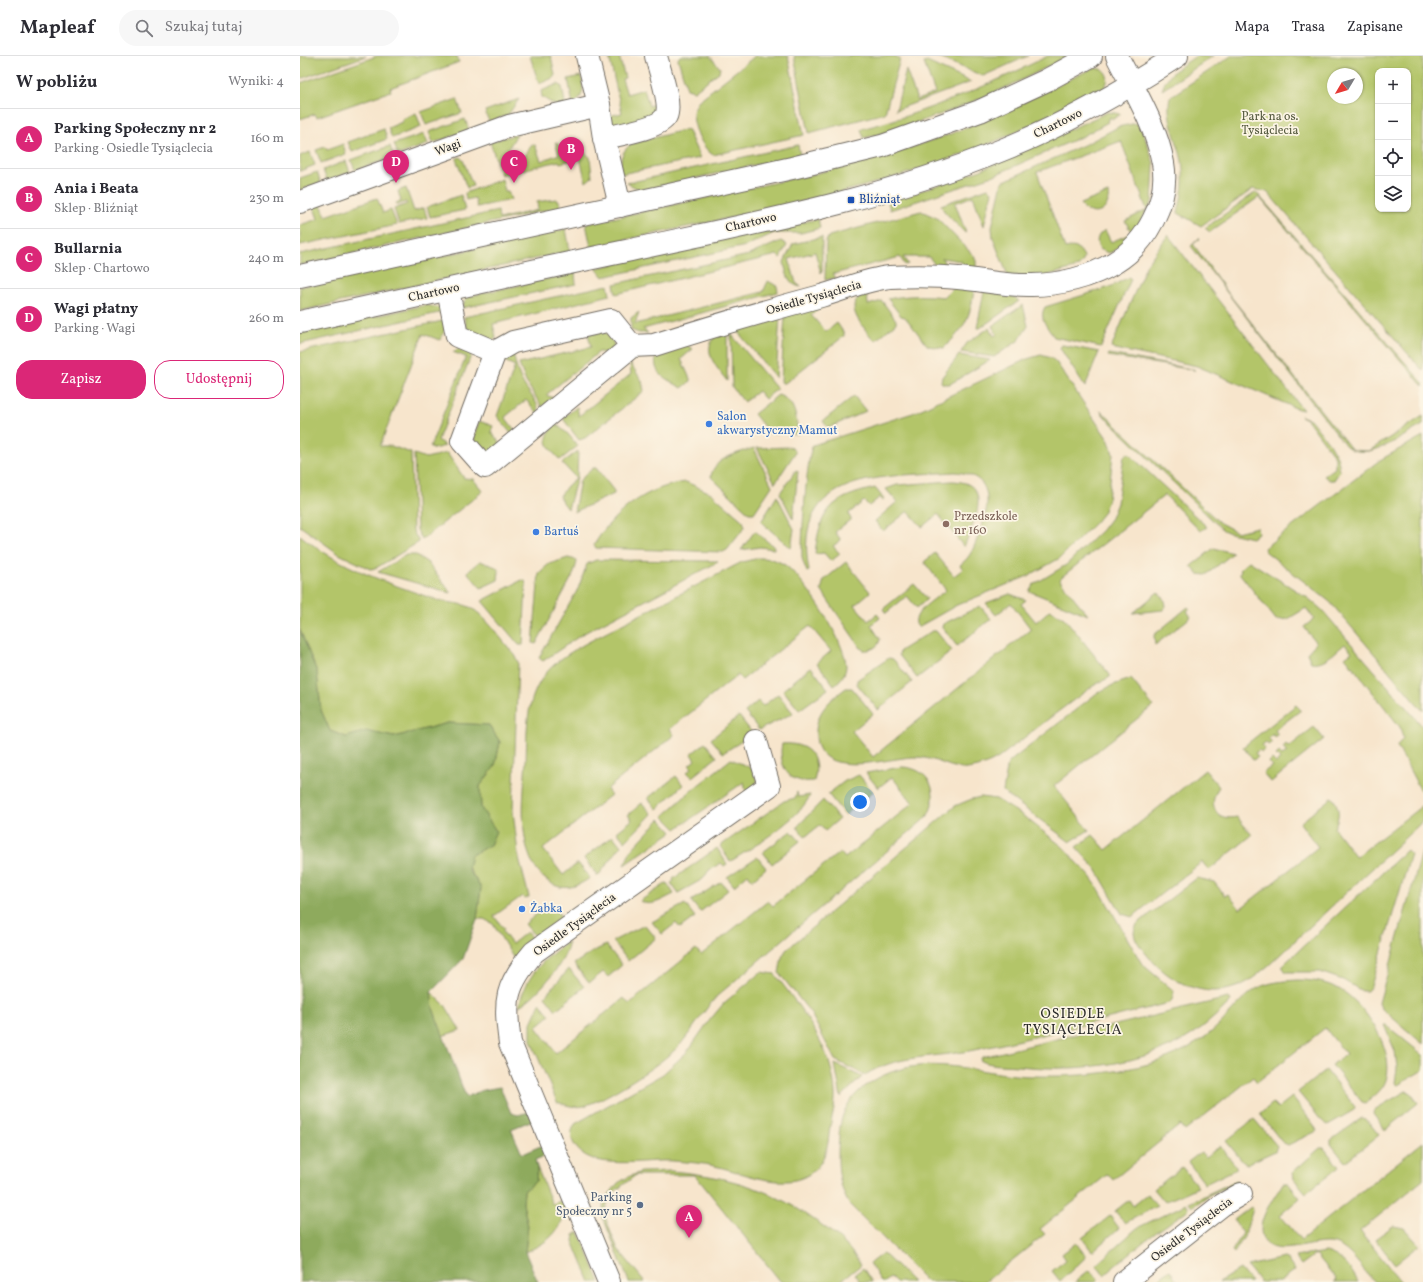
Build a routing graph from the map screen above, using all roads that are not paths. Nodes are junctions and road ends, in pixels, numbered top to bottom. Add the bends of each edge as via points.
1 (587, 56) edge
2 (656, 56) edge
3 (1091, 56) edge
4 (1116, 56) edge
5 (1177, 56) edge
6 (1132, 86) junction
7 (599, 105) junction
8 (604, 138) junction
9 (300, 202) edge
10 (620, 206) junction
11 (300, 276) edge
12 (448, 290) junction
13 (300, 322) edge
14 (632, 346) junction
15 (495, 352) junction
16 (756, 741) dead end
17 (1241, 1194) dead end
18 (609, 1282) edge
19 (1124, 1282) edge

1 - 7 street
2 - 8 street via 668,105 666,116 659,124
3 - 10 street via 1004,100 895,142
4 - 6 street, Osiedle Tysiąclecia
5 - 6 street, Chartowo
6 - 12 street, Chartowo via 1002,150 896,187 807,211
6 - 14 street, Osiedle Tysiąclecia via 1154,132 1164,165 1164,181 1156,215 1146,233 1115,262 1094,273 1054,284 1033,285 1010,285 956,278 881,279 654,345
7 - 8 street
7 - 9 street, Wagi via 509,126
8 - 10 street
10 - 11 street
12 - 13 street, Chartowo
12 - 15 street via 457,336
14 - 15 street via 611,320 513,342
14 - 15 street via 485,467 462,441
16 - 18 street, Osiedle Tysiąclecia via 769,786 534,952 518,972 508,995 506,1018 510,1043
17 - 19 street, Osiedle Tysiąclecia

